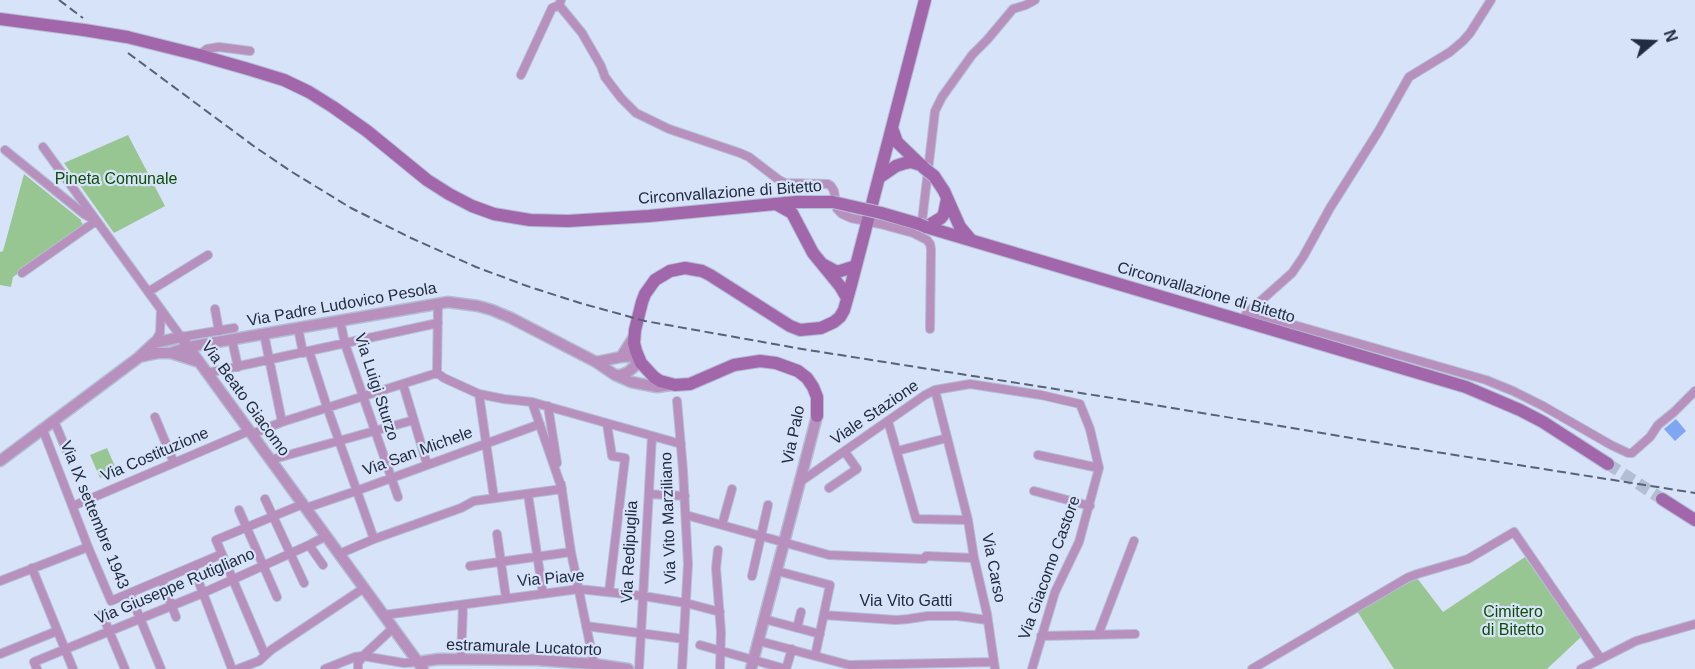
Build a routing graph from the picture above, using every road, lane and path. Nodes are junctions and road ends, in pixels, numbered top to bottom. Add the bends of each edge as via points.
1 (925, 0) edge
2 (1035, 0) edge
3 (1491, 0) edge
4 (560, 2) edge
5 (0, 19) edge
6 (250, 51) dead end
7 (200, 55) junction
8 (521, 75) dead end
9 (892, 143) junction
10 (43, 147) dead end
11 (5, 150) dead end
12 (919, 165) junction
13 (880, 177) junction
14 (947, 199) junction
15 (816, 201) junction
16 (775, 203) junction
17 (96, 221) junction
18 (867, 221) junction
19 (801, 229) junction
20 (921, 229) junction
21 (972, 240) junction
22 (208, 255) dead end
23 (820, 263) junction
24 (856, 266) junction
25 (837, 272) junction
26 (22, 273) dead end
27 (845, 285) junction
28 (148, 292) junction
29 (438, 303) junction
30 (215, 309) dead end
31 (161, 310) junction
32 (1249, 312) junction
33 (340, 320) junction
34 (1239, 320) junction
35 (438, 323) junction
36 (234, 328) dead end
37 (298, 328) junction
38 (930, 329) dead end
39 (219, 331) junction
40 (264, 334) junction
41 (181, 337) junction
42 (634, 337) junction
43 (232, 340) junction
44 (154, 343) junction
45 (345, 344) junction
46 (188, 347) junction
47 (306, 352) junction
48 (171, 353) junction
49 (638, 356) junction
50 (621, 357) junction
51 (138, 358) junction
52 (269, 360) junction
53 (200, 362) junction
54 (596, 362) junction
55 (238, 367) junction
56 (207, 373) junction
57 (437, 373) junction
58 (615, 375) junction
59 (403, 384) junction
60 (675, 385) junction
61 (935, 390) junction
62 (1695, 391) edge
63 (479, 394) junction
64 (362, 396) junction
65 (677, 401) dead end
66 (532, 402) junction
67 (548, 406) junction
68 (327, 407) junction
69 (817, 416) joint
70 (155, 417) dead end
71 (414, 420) junction
72 (54, 421) junction
73 (888, 421) junction
74 (282, 422) junction
75 (540, 424) junction
76 (608, 424) junction
77 (43, 430) junction
78 (374, 432) junction
79 (251, 433) junction
80 (652, 436) junction
81 (947, 438) junction
82 (339, 441) junction
83 (486, 444) junction
84 (681, 444) junction
85 (897, 451) junction
86 (845, 452) junction
87 (1038, 455) dead end
88 (69, 456) dead end
89 (270, 459) junction
90 (0, 461) edge
91 (174, 463) junction
92 (427, 464) junction
93 (1608, 464) tunnel mouth
94 (1099, 468) junction
95 (391, 478) junction
96 (800, 482) junction
97 (829, 488) dead end
98 (562, 489) junction
99 (732, 489) dead end
100 (357, 491) junction
101 (1034, 491) dead end
102 (528, 494) junction
103 (649, 494) junction
104 (685, 496) junction
105 (398, 497) dead end
106 (494, 498) junction
107 (1662, 499) tunnel mouth
108 (265, 500) dead end
109 (768, 505) dead end
110 (73, 506) junction
111 (304, 506) junction
112 (1090, 506) junction
113 (239, 510) dead end
114 (686, 515) junction
115 (274, 516) junction
116 (968, 520) junction
117 (1695, 520) edge
118 (722, 525) junction
119 (247, 527) junction
120 (497, 534) dead end
121 (326, 536) junction
122 (761, 537) junction
123 (374, 539) junction
124 (1134, 541) dead end
125 (784, 543) junction
126 (309, 545) junction
127 (88, 547) junction
128 (718, 550) dead end
129 (571, 552) junction
130 (291, 553) junction
131 (222, 554) junction
132 (339, 554) junction
133 (537, 556) junction
134 (974, 558) junction
135 (501, 562) junction
136 (323, 565) dead end
137 (264, 566) junction
138 (470, 566) dead end
139 (193, 567) junction
140 (32, 568) junction
141 (777, 571) junction
142 (752, 576) dead end
143 (162, 580) junction
144 (233, 580) junction
145 (0, 581) edge
146 (304, 584) dead end
147 (364, 588) junction
148 (579, 589) junction
149 (609, 592) junction
150 (203, 593) junction
151 (130, 594) junction
152 (543, 594) junction
153 (643, 596) junction
154 (277, 597) dead end
155 (506, 598) junction
156 (686, 603) junction
157 (172, 605) junction
158 (463, 605) junction
159 (720, 612) junction
160 (801, 612) dead end
161 (102, 614) dead end
162 (384, 615) junction
163 (824, 615) junction
164 (176, 617) dead end
165 (140, 618) junction
166 (764, 619) junction
167 (987, 620) junction
168 (1695, 624) edge
169 (586, 626) junction
170 (393, 628) junction
171 (797, 628) junction
172 (57, 631) junction
173 (109, 631) junction
174 (640, 634) junction
175 (820, 634) junction
176 (1135, 634) dead end
177 (1098, 635) junction
178 (1041, 636) junction
179 (684, 639) junction
180 (759, 641) junction
181 (700, 645) dead end
182 (65, 649) junction
183 (792, 649) junction
184 (721, 651) junction
185 (0, 654) edge
186 (363, 656) junction
187 (815, 656) junction
188 (461, 659) junction
189 (1601, 659) junction
190 (262, 662) edge
191 (594, 664) junction
192 (753, 664) edge
193 (36, 665) edge
194 (534, 665) edge
195 (994, 665) edge
196 (421, 666) edge
197 (848, 667) edge
198 (898, 667) edge
199 (73, 669) edge
200 (125, 669) edge
201 (161, 669) edge
202 (232, 669) edge
203 (238, 669) edge
204 (325, 669) edge
205 (358, 669) edge
206 (628, 669) edge
207 (639, 669) edge
208 (682, 669) edge
209 (720, 669) edge
210 (786, 669) edge
211 (1032, 669) edge
212 (1252, 669) edge
213 (1581, 669) edge

1 - 9 main road via 892,128
2 - 20 street via 1013,9 972,55 935,111
3 - 32 street via 1463,41 1409,77 1292,273
4 - 8 street via 552,8
4 - 18 street via 605,76 636,113 749,157 784,183 828,184 842,214
5 - 7 main road, Circonvallazione di Bitetto, bridge via 127,37
6 - 7 street via 219,47
7 - 16 main road, Circonvallazione di Bitetto via 284,80 309,92 367,131 427,180 494,214 568,221
9 - 12 main road
9 - 13 main road
10 - 17 street, Via Beato Giacomo
11 - 17 street
12 - 13 main road via 896,165
12 - 14 main road, bridge via 934,176
13 - 18 main road
14 - 20 main road via 941,218
14 - 21 main road
15 - 16 main road, Circonvallazione di Bitetto
15 - 19 main road via 803,210
15 - 20 main road, Circonvallazione di Bitetto, bridge via 880,213
16 - 19 main road via 792,213
17 - 26 street
17 - 28 street, Via Beato Giacomo
18 - 20 street
18 - 24 main road
19 - 23 main road
20 - 21 main road, Circonvallazione di Bitetto
20 - 38 street via 931,249
21 - 34 main road, Circonvallazione di Bitetto
22 - 28 street
23 - 25 main road
23 - 27 main road
24 - 25 main road
24 - 27 main road
25 - 27 main road
27 - 42 main road via 847,298 840,317 821,328 800,330 702,271 677,269 655,280 645,294
28 - 31 street, Via Beato Giacomo
29 - 33 street, Via Padre Ludovico Pesola
29 - 35 street
29 - 54 street, Via Padre Ludovico Pesola via 492,310
30 - 39 street
31 - 41 street, Via Beato Giacomo
31 - 44 street via 160,333
32 - 34 street
32 - 62 street via 1486,380 1543,406 1622,452 1632,453
33 - 37 street, Via Padre Ludovico Pesola
33 - 45 street, Via Luigi Sturzo
34 - 93 main road, Circonvallazione di Bitetto via 1485,394 1543,422
35 - 45 street
35 - 57 street
36 - 39 street
37 - 40 street, Via Padre Ludovico Pesola
37 - 47 street
39 - 41 street
40 - 43 street, Via Padre Ludovico Pesola
40 - 52 street
41 - 44 street
41 - 46 street, Via Beato Giacomo
42 - 49 main road
42 - 50 street
43 - 46 street, Via Padre Ludovico Pesola
43 - 55 street
44 - 51 street
45 - 47 street
45 - 64 street, Via Luigi Sturzo
46 - 48 street, Via Padre Ludovico Pesola
46 - 53 street, Via Beato Giacomo
47 - 52 street
47 - 68 street
48 - 51 street
48 - 53 street
49 - 50 street
49 - 58 street via 628,372
49 - 60 main road via 654,377
50 - 54 street
51 - 72 street
52 - 55 street
52 - 74 street
53 - 56 street, Via Beato Giacomo
54 - 58 street, Via Padre Ludovico Pesola
55 - 56 street
56 - 79 street, Via Beato Giacomo
57 - 59 street, Via Costituzione
57 - 63 street
58 - 60 street, Via Padre Ludovico Pesola via 644,385
59 - 64 street, Via Costituzione
59 - 71 street
60 - 69 main road, Via Palo via 699,382 740,363 776,363 807,378 818,397
61 - 73 street, Viale Stazione
61 - 81 street
61 - 94 street, Viale Stazione via 970,384 1080,404
63 - 66 street
63 - 83 street
64 - 68 street, Via Costituzione
64 - 78 street, Via Luigi Sturzo
65 - 84 street, Via Vito Marziliano
66 - 67 street
66 - 75 street
67 - 76 street
67 - 98 street
68 - 74 street, Via Costituzione
68 - 82 street
69 - 96 street, Via Palo
70 - 91 street
71 - 78 street
71 - 92 street
72 - 77 street
72 - 88 street
73 - 85 street, Via Carso
73 - 86 street, Viale Stazione
74 - 79 street, Via Costituzione
75 - 83 street, Via San Michele
75 - 98 street
76 - 80 street
76 - 149 street via 612,456 625,458
77 - 90 street
77 - 110 street, Via IX settembre 1943
78 - 82 street
78 - 95 street, Via Luigi Sturzo
79 - 89 street, Via Beato Giacomo
79 - 91 street, Via Costituzione
80 - 84 street
80 - 103 street, Via Redipuglia
81 - 85 street
81 - 116 street
82 - 89 street
82 - 100 street
83 - 92 street, Via San Michele
83 - 106 street
84 - 104 street, Via Vito Marziliano
85 - 116 street, Via Carso via 916,519
86 - 96 street, Viale Stazione
86 - 97 street via 857,470
87 - 94 street
89 - 111 street, Via Beato Giacomo
91 - 110 street, Via Costituzione
92 - 95 street, Via San Michele
94 - 112 street, Via Giacomo Castore
95 - 100 street, Via San Michele
95 - 105 street, Via Luigi Sturzo
96 - 125 street, Via Palo
98 - 102 street
98 - 129 street
99 - 118 street
100 - 111 street, Via San Michele
100 - 123 street
101 - 112 street
102 - 106 street
102 - 133 street
103 - 104 street
103 - 153 street, Via Redipuglia
104 - 114 street, Via Vito Marziliano
106 - 123 street via 474,501
107 - 117 main road
108 - 115 street
109 - 122 street
110 - 127 street, Via IX settembre 1943
111 - 115 street, Via San Michele
111 - 121 street, Via Beato Giacomo
112 - 178 street, Via Giacomo Castore
113 - 119 street
114 - 118 street
114 - 156 street, Via Vito Marziliano
115 - 119 street, Via San Michele
115 - 130 street
116 - 134 street, Via Carso
118 - 122 street
119 - 131 street, Via San Michele via 216,540
119 - 137 street
120 - 135 street
121 - 126 street, Via Giuseppe Rutigliano
121 - 132 street, Via Beato Giacomo
122 - 125 street
122 - 142 street
123 - 132 street
124 - 177 street
125 - 134 street via 852,557
125 - 141 street, Via Palo
126 - 130 street, Via Giuseppe Rutigliano
126 - 136 street
127 - 140 street
127 - 151 street, Via IX settembre 1943 via 111,601
128 - 159 street
129 - 133 street
129 - 148 street
130 - 137 street, Via Giuseppe Rutigliano
130 - 146 street
131 - 139 street, Via IX settembre 1943
131 - 144 street
132 - 147 street, Via Beato Giacomo
133 - 135 street
133 - 152 street
134 - 167 street, Via Carso
135 - 138 street
135 - 155 street
137 - 144 street, Via Giuseppe Rutigliano
137 - 154 street
139 - 143 street, Via IX settembre 1943
139 - 150 street
140 - 145 street
140 - 172 street
141 - 163 street via 830,585
141 - 166 street, Via Palo
143 - 151 street, Via IX settembre 1943
143 - 157 street
144 - 150 street, Via Giuseppe Rutigliano
144 - 190 street
147 - 162 street, Via Beato Giacomo
147 - 190 street
148 - 149 street, Via Piave
148 - 152 street, Via Piave
148 - 169 street
149 - 153 street, Via Piave
150 - 157 street, Via Giuseppe Rutigliano
150 - 202 street
151 - 165 street
152 - 155 street, Via Piave
153 - 156 street, Via Piave
153 - 174 street, Via Redipuglia
155 - 158 street, Via Piave
156 - 159 street, Via Piave
156 - 179 street, Via Vito Marziliano
157 - 164 street
157 - 165 street, Via Giuseppe Rutigliano
158 - 162 street, Via Piave
158 - 188 street
159 - 184 street
160 - 171 street
161 - 173 street
162 - 170 street, Via Beato Giacomo
163 - 167 street, Via Vito Gatti via 896,620 958,616
163 - 175 street
165 - 173 street, Via Giuseppe Rutigliano
165 - 201 street
166 - 171 street
166 - 180 street, Via Palo
167 - 195 street, Via Carso
168 - 189 street via 1644,638
169 - 174 street
169 - 191 street
170 - 186 street
170 - 196 street, Via Beato Giacomo
171 - 175 street
172 - 182 street
172 - 185 street
173 - 182 street, Via Giuseppe Rutigliano
173 - 200 street
174 - 179 street
174 - 207 street, Via Redipuglia
175 - 187 street
176 - 177 street
177 - 178 street
178 - 211 street, Via Giacomo Castore
179 - 208 street, Via Vito Marziliano
180 - 183 street
180 - 192 street, Via Palo
181 - 184 street
182 - 193 street, Via Giuseppe Rutigliano
182 - 199 street
183 - 187 street
183 - 210 street
184 - 192 street
184 - 209 street
186 - 196 street
186 - 204 street
186 - 205 street
187 - 197 street
188 - 194 street, estramurale Lucatorto
188 - 196 street, estramurale Lucatorto via 439,659
189 - 212 street via 1514,532 1468,559 1407,578
189 - 213 street
190 - 203 street
191 - 194 street, estramurale Lucatorto
191 - 206 street, estramurale Lucatorto
192 - 210 street
195 - 198 street
197 - 198 street

